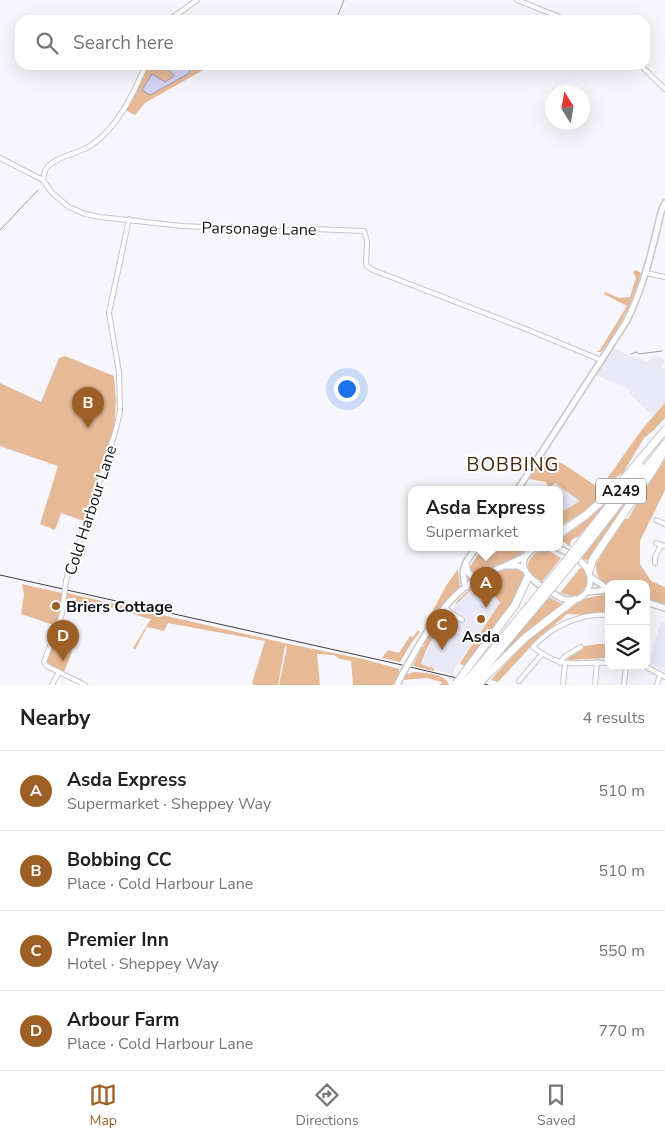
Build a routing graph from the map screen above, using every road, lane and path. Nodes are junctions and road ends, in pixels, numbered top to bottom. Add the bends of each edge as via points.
1 (197, 0) edge
2 (517, 0) edge
3 (176, 15) edge
4 (554, 15) edge
5 (144, 70) edge
6 (645, 70) edge
7 (665, 89) edge
8 (0, 158) edge
9 (43, 180) junction
10 (665, 203) edge
11 (129, 219) junction
12 (646, 273) junction
13 (665, 277) edge
14 (601, 360) junction
15 (665, 432) edge
16 (665, 444) edge
17 (665, 449) edge
18 (520, 486) edge
19 (656, 520) dead end
20 (665, 524) edge
21 (563, 531) edge
22 (656, 543) dead end
23 (663, 545) edge
24 (579, 550) junction
25 (474, 551) edge
26 (532, 551) edge
27 (562, 551) edge
28 (528, 555) junction
29 (655, 563) dead end
30 (466, 564) junction
31 (502, 566) junction
32 (525, 570) junction
33 (590, 574) junction
34 (528, 577) junction
35 (475, 580) junction
36 (466, 587) junction
37 (605, 588) edge
38 (605, 590) edge
39 (588, 592) junction
40 (574, 600) junction
41 (650, 603) edge
42 (445, 607) junction
43 (665, 608) edge
44 (605, 615) edge
45 (462, 620) dead end
46 (581, 647) dead end
47 (542, 654) junction
48 (597, 662) junction
49 (560, 663) junction
50 (605, 663) edge
51 (566, 664) junction
52 (650, 669) edge
53 (626, 670) edge
54 (59, 672) junction
55 (660, 674) junction
56 (474, 676) junction
57 (665, 677) edge
58 (519, 681) dead end
59 (52, 685) edge
60 (86, 685) edge
61 (397, 685) edge
62 (458, 685) edge
63 (471, 685) edge
64 (478, 685) edge
65 (563, 685) edge
66 (595, 685) edge
67 (624, 685) edge
68 (657, 685) edge

1 - 3 street
2 - 4 street
5 - 9 street via 134,92 109,130 87,148 54,162 46,169
6 - 7 street
8 - 9 street
9 - 11 street, Parsonage Lane via 52,193 85,214
10 - 12 street
11 - 14 street, Parsonage Lane via 182,226 364,231 366,265 373,270
11 - 54 street, Cold Harbour Lane, bridge via 109,313 119,372 120,411 66,581 62,614 43,660
12 - 13 street
12 - 14 street via 626,322
14 - 18 street
15 - 21 highway via 616,488
15 - 24 highway, A249
16 - 24 highway, A249
17 - 33 highway via 593,559
19 - 20 street
22 - 23 street
23 - 29 street
24 - 56 highway, A249, bridge
25 - 30 street
26 - 28 street
27 - 33 street via 583,564
28 - 31 street
28 - 32 street
30 - 35 street
30 - 36 street via 462,572
31 - 32 street via 519,566
31 - 35 street
32 - 34 street
33 - 37 street
33 - 39 street
34 - 40 street via 561,598
34 - 56 highway
35 - 36 street
36 - 42 street
38 - 39 street
39 - 40 street
40 - 56 highway
41 - 43 street
42 - 45 street
42 - 61 street, bridge via 423,636
44 - 47 street via 578,619 553,629 533,647
46 - 49 street
47 - 49 street
47 - 58 street
48 - 50 street
48 - 51 street
48 - 66 street
49 - 51 street
51 - 65 street
52 - 55 street
53 - 67 street
54 - 59 street
54 - 60 street, Cold Harbour Lane
55 - 57 street
55 - 68 street
56 - 62 highway, A249, bridge
56 - 63 highway, A249, bridge
56 - 64 highway, bridge

